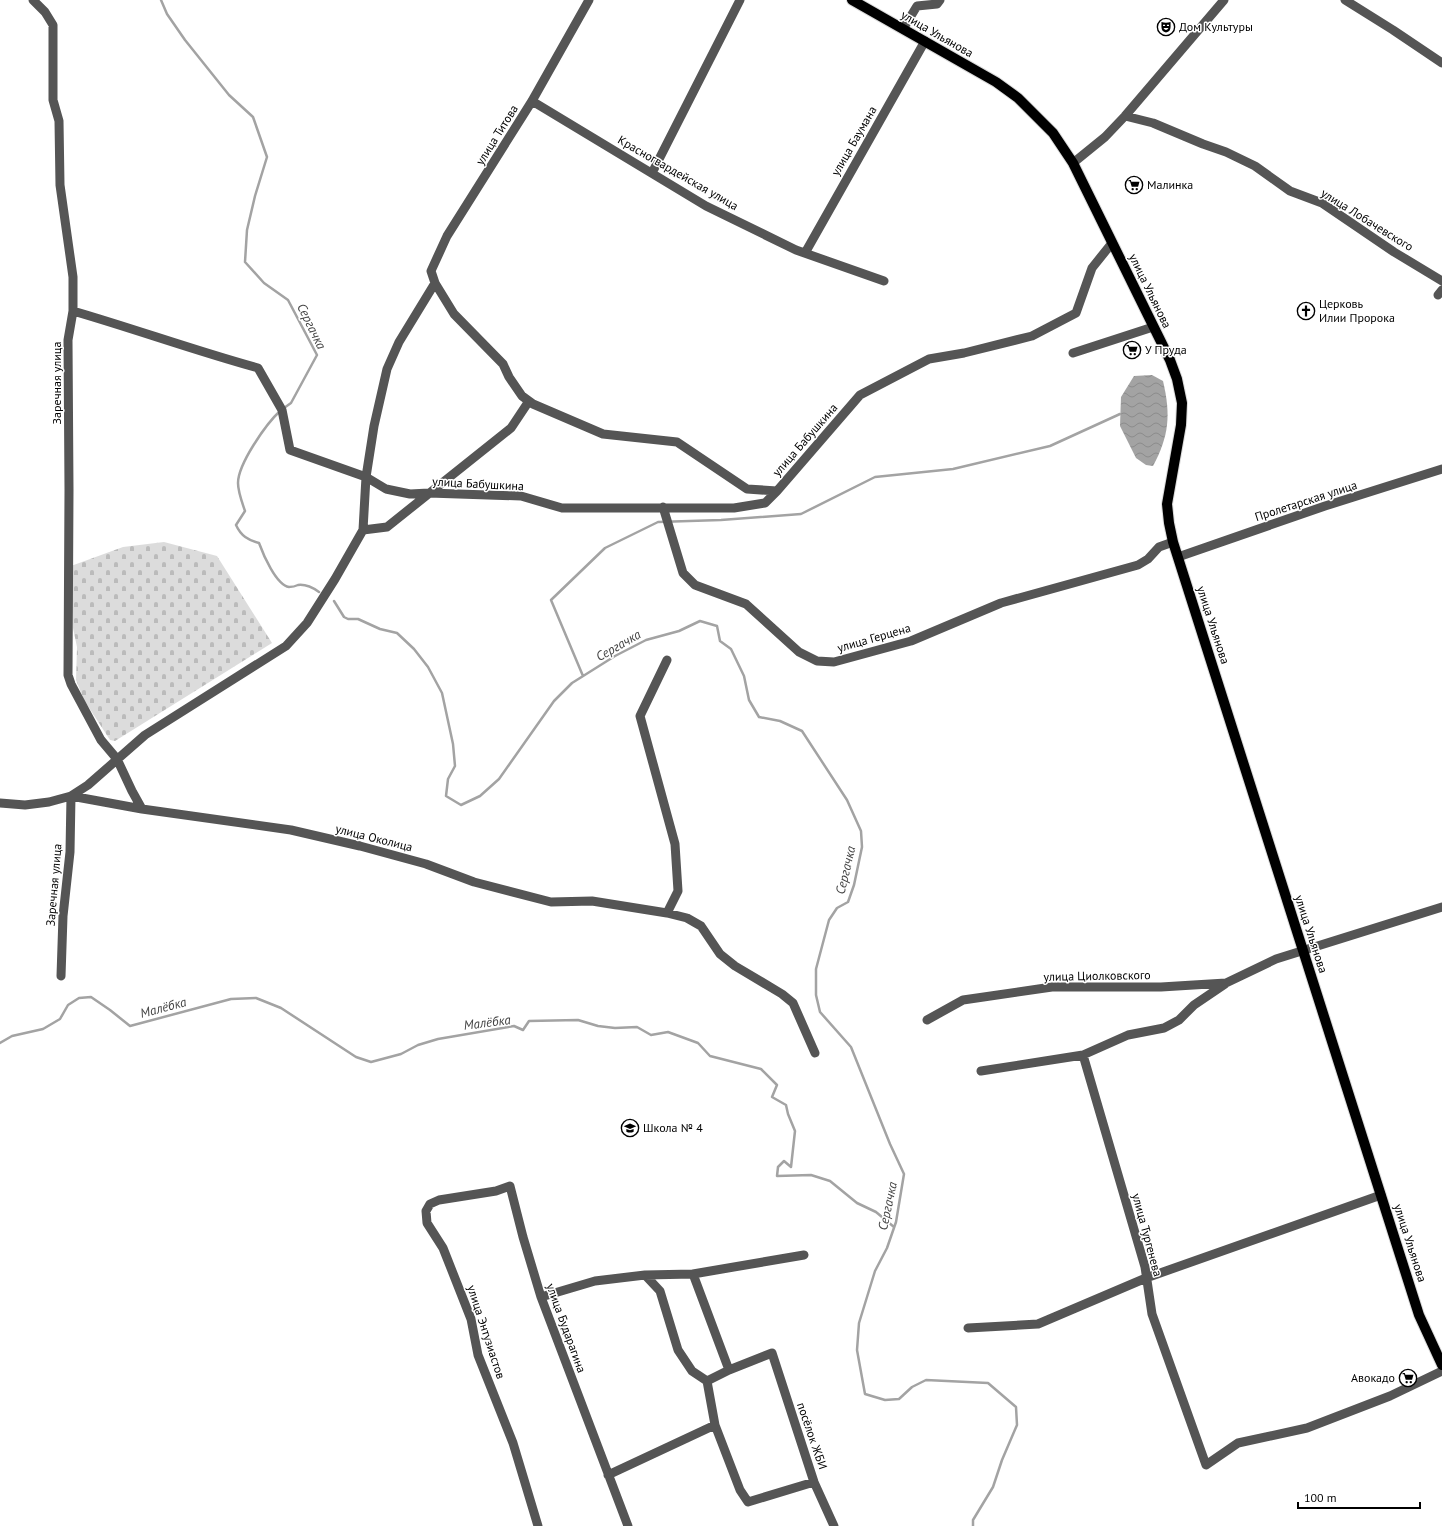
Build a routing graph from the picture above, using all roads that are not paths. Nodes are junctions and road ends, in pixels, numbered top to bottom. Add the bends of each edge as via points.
1 (33, 0) edge
2 (590, 0) edge
3 (740, 0) edge
4 (852, 0) edge
5 (940, 0) edge
6 (1224, 0) edge
7 (1346, 0) edge
8 (903, 29) junction
9 (925, 41) junction
10 (1442, 63) edge
11 (532, 101) junction
12 (1126, 116) junction
13 (1073, 163) junction
14 (652, 173) junction
15 (1112, 244) junction
16 (805, 252) junction
17 (884, 281) dead end
18 (1442, 281) edge
19 (435, 284) junction
20 (72, 311) junction
21 (1153, 327) junction
22 (1073, 353) dead end
23 (529, 401) junction
24 (1442, 469) edge
25 (366, 477) junction
26 (777, 491) junction
27 (429, 493) junction
28 (663, 507) junction
29 (363, 530) junction
30 (1174, 542) junction
31 (1178, 557) junction
32 (667, 660) dead end
33 (117, 760) junction
34 (71, 796) junction
35 (0, 803) edge
36 (142, 809) junction
37 (1442, 907) edge
38 (667, 913) junction
39 (1303, 950) junction
40 (61, 976) dead end
41 (1226, 983) junction
42 (927, 1020) dead end
43 (815, 1053) dead end
44 (1083, 1055) junction
45 (981, 1071) dead end
46 (510, 1186) joint
47 (1381, 1195) junction
48 (804, 1254) dead end
49 (693, 1274) junction
50 (645, 1275) junction
51 (1146, 1278) junction
52 (541, 1297) junction
53 (968, 1328) dead end
54 (1442, 1365) edge
55 (729, 1370) junction
56 (1442, 1371) edge
57 (707, 1381) junction
58 (715, 1425) junction
59 (608, 1475) junction
60 (814, 1482) junction
61 (538, 1526) edge
62 (628, 1526) edge
63 (834, 1526) edge

1 - 20 street, Заречная улица via 45,12 52,25 53,100 59,121 60,185 73,277
2 - 11 street, улица Титова
3 - 14 street
4 - 8 main road, улица Ульянова
5 - 8 street via 937,4 917,6
6 - 12 street
7 - 10 street
8 - 9 main road, улица Ульянова
9 - 13 main road, улица Ульянова via 996,82 1018,98 1053,133
9 - 16 street, улица Баумана
11 - 14 street, Красногвардейская улица
11 - 19 street, улица Титова via 447,236 431,271
12 - 13 street
12 - 18 street, улица Лобачевского via 1226,152 1255,166 1290,191 1322,203
13 - 15 main road, улица Ульянова
14 - 16 street, Красногвардейская улица via 706,206
15 - 21 main road, улица Ульянова
15 - 26 street, улица Бабушкина via 1092,268 1076,313 1032,336 929,359 860,395
16 - 17 street, Красногвардейская улица
19 - 23 street, улица Бабушкина via 454,314 503,364 522,396
19 - 25 street via 399,342 387,369
20 - 25 street, улица Бабушкина via 258,368 282,410 290,450
20 - 33 street, Заречная улица via 68,340 68,674 101,740
21 - 22 street
21 - 30 main road, улица Ульянова via 1170,360 1182,403 1181,425 1167,504 1168,523
23 - 26 street, улица Бабушкина via 604,434 677,442 747,489
23 - 27 street via 511,428
24 - 31 street, Пролетарская улица via 1324,506
25 - 27 street, улица Бабушкина via 386,489 410,494
25 - 29 street
26 - 28 street via 765,503 734,508
27 - 28 street, улица Бабушкина via 521,496 562,508
27 - 29 street via 387,527
28 - 30 street, улица Герцена via 683,573 695,585 746,604 799,652 817,661 834,662 911,641 1001,603 1138,565 1159,547
29 - 33 street via 307,623 286,646 145,735
30 - 31 main road, улица Ульянова
31 - 39 main road, улица Ульянова
32 - 38 street via 640,716 675,844 678,891
33 - 34 street
33 - 36 street, Заречная улица
34 - 35 street via 25,805
34 - 36 street, улица Околица
34 - 40 street, Заречная улица via 70,852 62,916
36 - 38 street, улица Околица via 291,830 426,864 474,882 550,902 592,902
37 - 39 street, улица Циолковского
38 - 43 street, улица Околица via 687,918 701,926 720,954 793,1003
39 - 41 street, улица Циолковского via 1276,959
39 - 47 main road, улица Ульянова
41 - 42 street, улица Циолковского via 1161,987 1052,987 963,1000
41 - 44 street, улица Циолковского via 1194,1005 1179,1020 1164,1028 1128,1035
44 - 45 street, улица Циолковского
44 - 51 street, улица Тургенева via 1145,1267
46 - 52 street, улица Бударагина
46 - 61 street, улица Энтузиастов via 496,1191 439,1200 430,1204 426,1211 427,1223 443,1248 471,1319 478,1355 514,1443
47 - 51 street
47 - 54 main road, улица Ульянова via 1419,1315
48 - 49 street
49 - 50 street
49 - 55 street
50 - 52 street via 595,1281
50 - 57 street via 660,1292 678,1350 692,1371
51 - 53 street via 1038,1324
51 - 56 street, улица Тургенева via 1152,1314 1206,1465 1238,1443 1307,1428 1390,1396
52 - 59 street, улица Бударагина
55 - 57 street
55 - 60 street, посёлок ЖБИ via 772,1353
57 - 58 street
58 - 59 street
58 - 60 street via 740,1490 748,1502
59 - 62 street, улица Бударагина
60 - 63 street, посёлок ЖБИ

